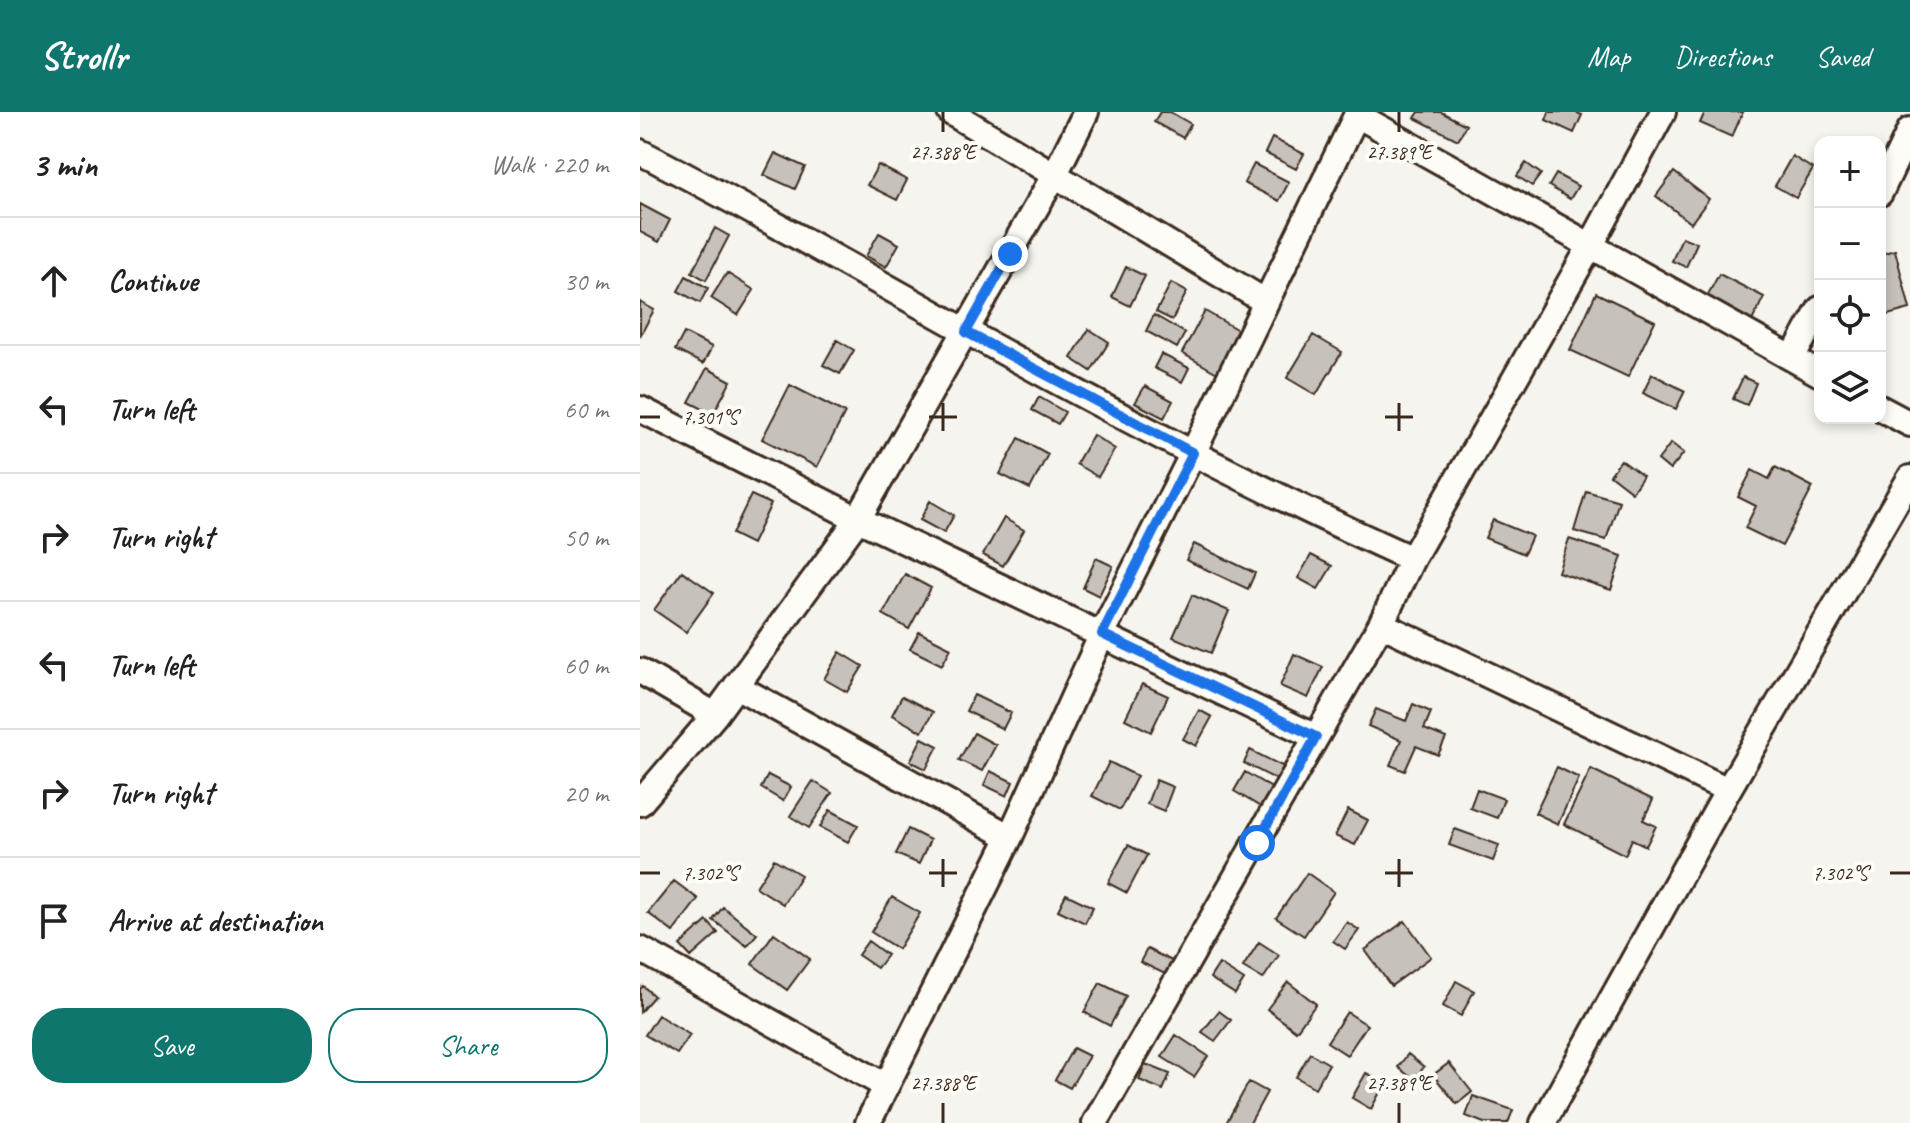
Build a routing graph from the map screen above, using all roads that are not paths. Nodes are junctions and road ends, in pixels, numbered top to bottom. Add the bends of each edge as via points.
1 (950, 112) edge
2 (1086, 112) edge
3 (1663, 112) edge
4 (1357, 113) edge
5 (1910, 130) edge
6 (640, 152) edge
7 (1054, 176) junction
8 (1886, 180) edge
9 (1591, 245) junction
10 (1266, 302) junction
11 (1814, 320) edge
12 (966, 332) junction
13 (1792, 358) junction
14 (1814, 371) edge
15 (640, 409) edge
16 (1886, 411) edge
17 (1910, 424) edge
18 (1193, 453) junction
19 (1910, 478) edge
20 (858, 519) junction
21 (1412, 559) junction
22 (1381, 624) junction
23 (1102, 634) junction
24 (640, 671) edge
25 (736, 686) junction
26 (715, 715) junction
27 (1316, 737) junction
28 (1728, 790) junction
29 (640, 803) edge
30 (1010, 837) junction
31 (640, 949) edge
32 (886, 1086) junction
33 (868, 1123) edge
34 (1095, 1123) edge
35 (1543, 1123) edge

1 - 7 street
2 - 7 street
3 - 9 street
4 - 9 street
4 - 10 street
5 - 8 street
6 - 12 street
7 - 10 street
7 - 12 street
9 - 13 street
9 - 21 street
10 - 18 street
11 - 13 street
12 - 18 street
12 - 20 street
13 - 14 street
15 - 20 street
16 - 17 street
18 - 21 street
18 - 23 street
19 - 28 street
20 - 23 street
20 - 25 street
21 - 22 street
22 - 27 street
22 - 28 street
23 - 27 street
23 - 30 street
24 - 26 street
25 - 26 street
25 - 30 street
26 - 29 street
27 - 34 street
28 - 35 street
30 - 32 street
31 - 32 street
32 - 33 street

